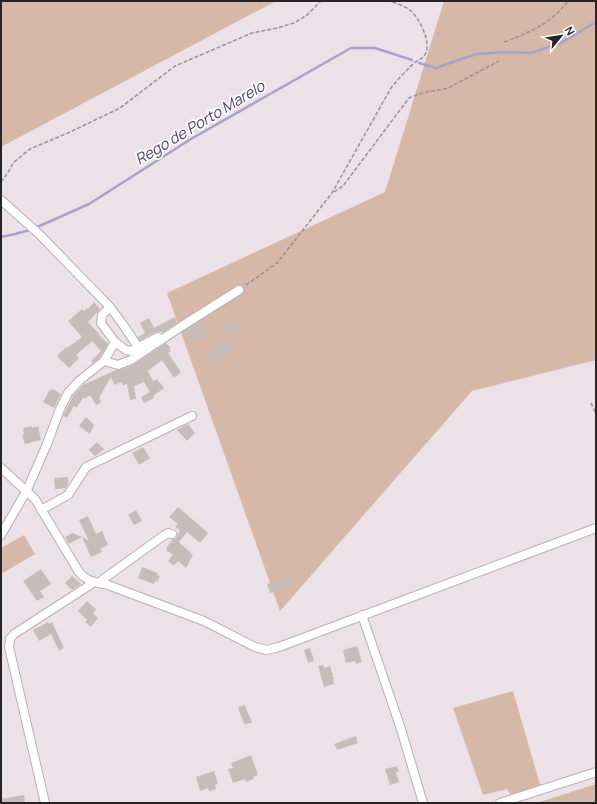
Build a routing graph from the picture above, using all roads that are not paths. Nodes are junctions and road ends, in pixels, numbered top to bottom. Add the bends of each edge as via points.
1 (1, 200) edge
2 (239, 290) road end
3 (110, 308) junction
4 (182, 326) junction
5 (115, 342) junction
6 (138, 347) junction
7 (104, 361) junction
8 (192, 416) dead end
9 (1, 468) edge
10 (26, 490) junction
11 (42, 510) junction
12 (596, 528) edge
13 (172, 534) dead end
14 (1, 535) edge
15 (96, 583) junction
16 (362, 615) junction
17 (596, 772) edge
18 (45, 803) edge
19 (423, 803) edge
20 (500, 803) edge

1 - 3 street via 39,234
2 - 4 street
3 - 5 street via 102,315 101,323
3 - 6 street
4 - 6 street
4 - 7 street via 131,360 118,365
5 - 6 street via 126,350 131,351
5 - 7 street
7 - 10 street via 68,393
8 - 11 street via 86,467 68,495
9 - 10 street
10 - 11 street
10 - 14 street
11 - 15 street via 79,572 87,580
12 - 16 street
13 - 15 street via 163,536
15 - 16 street via 108,585 204,621 267,650
15 - 18 street via 14,634 10,639 9,647
16 - 19 street
17 - 20 street

